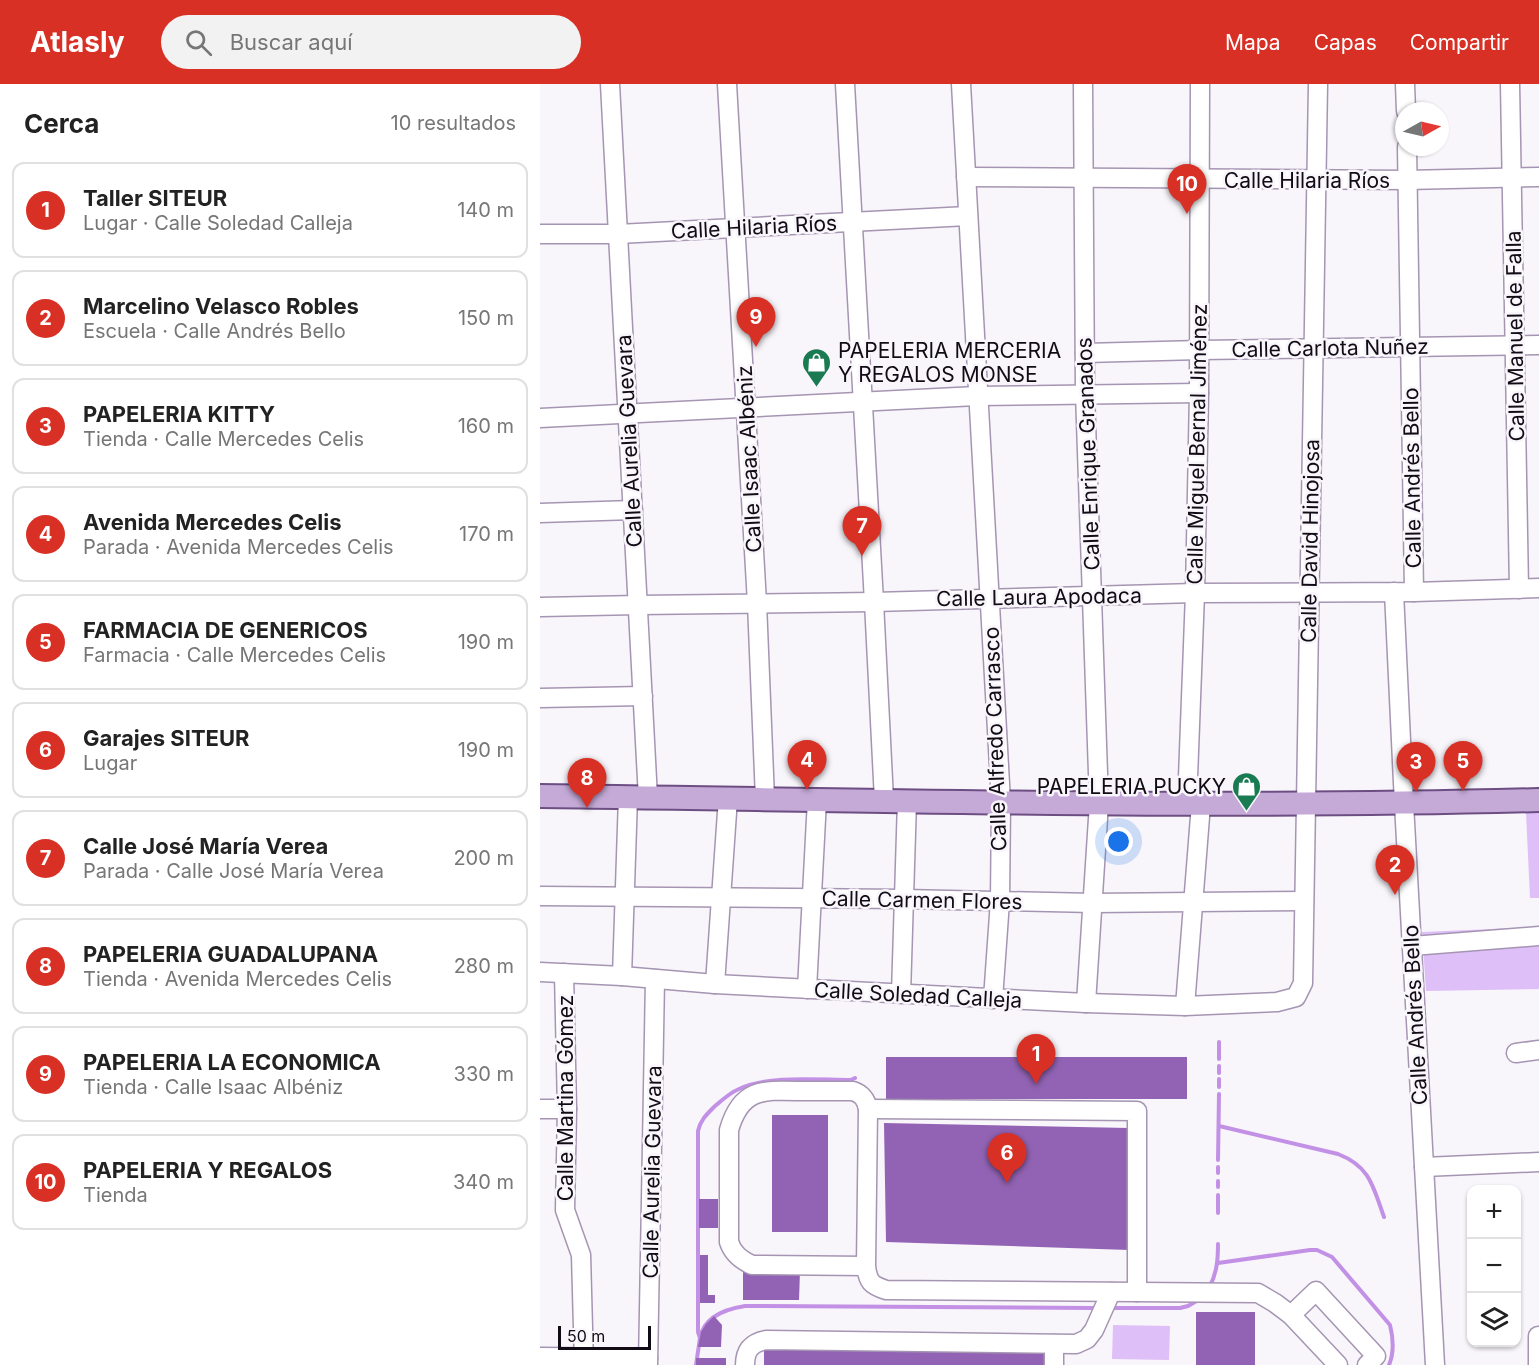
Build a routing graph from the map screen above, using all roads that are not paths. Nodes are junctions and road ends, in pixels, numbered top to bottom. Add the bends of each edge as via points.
1 (610, 84) edge
2 (727, 84) edge
3 (845, 84) edge
4 (961, 84) edge
5 (1083, 84) edge
6 (1200, 84) edge
7 (1318, 84) edge
8 (1406, 84) edge
9 (1510, 84) edge
10 (1406, 102) edge
11 (1407, 156) edge
12 (966, 177) junction
13 (1083, 177) junction
14 (1539, 177) edge
15 (1512, 178) junction
16 (1199, 179) junction
17 (1316, 179) junction
18 (1407, 180) junction
19 (968, 216) junction
20 (852, 222) junction
21 (735, 228) junction
22 (540, 234) edge
23 (618, 234) junction
24 (1516, 345) junction
25 (1539, 345) edge
26 (1410, 347) junction
27 (1313, 348) junction
28 (1200, 350) junction
29 (1084, 353) junction
30 (1085, 393) junction
31 (1199, 393) junction
32 (977, 396) junction
33 (862, 402) junction
34 (746, 408) junction
35 (628, 414) junction
36 (540, 418) edge
37 (633, 510) junction
38 (540, 513) edge
39 (1539, 588) edge
40 (1519, 589) junction
41 (1394, 592) junction
42 (1414, 592) junction
43 (1195, 593) junction
44 (1309, 593) junction
45 (1092, 596) junction
46 (989, 598) junction
47 (874, 602) junction
48 (757, 603) junction
49 (638, 604) junction
50 (540, 607) edge
51 (643, 696) junction
52 (540, 698) edge
53 (540, 796) edge
54 (638, 797) junction
55 (728, 798) junction
56 (765, 799) junction
57 (817, 800) junction
58 (884, 800) junction
59 (1539, 800) edge
60 (907, 801) junction
61 (1000, 802) junction
62 (1098, 803) junction
63 (1194, 804) junction
64 (1306, 804) junction
65 (1404, 804) junction
66 (540, 896) edge
67 (624, 897) junction
68 (721, 897) junction
69 (812, 898) junction
70 (904, 899) junction
71 (1000, 901) junction
72 (1304, 901) junction
73 (1193, 902) junction
74 (1093, 903) junction
75 (1539, 936) edge
76 (1412, 946) junction
77 (540, 972) edge
78 (564, 973) junction
79 (622, 976) junction
80 (656, 979) junction
81 (715, 984) junction
82 (807, 989) junction
83 (901, 994) junction
84 (1296, 997) joint
85 (993, 999) junction
86 (1086, 1003) junction
87 (1185, 1006) junction
88 (1539, 1050) edge
89 (1516, 1053) dead end
90 (868, 1108) junction
91 (540, 1109) edge
92 (567, 1109) junction
93 (1539, 1162) edge
94 (1424, 1167) junction
95 (866, 1266) junction
96 (1111, 1292) junction
97 (1137, 1292) junction
98 (1291, 1315) junction
99 (1054, 1344) junction
100 (540, 1357) edge
101 (584, 1361) edge
102 (648, 1362) edge
103 (745, 1365) edge
104 (1054, 1365) edge
105 (1338, 1365) edge
106 (1367, 1365) edge
107 (1435, 1365) edge

1 - 23 street, Calle Aurelia Guevara
2 - 21 street, Calle Isaac Albéniz
3 - 20 street
4 - 12 street, Calle Alfredo Carrasco
5 - 13 street, Calle Enrique Granados
6 - 16 street, Calle Miguel Bernal Jiménez
7 - 17 street, Calle David Hinojosa
8 - 10 street
9 - 15 street, Calle Manuel de Falla
11 - 18 street, Calle Andrés Bello
12 - 13 street, Calle Hilaria Ríos
12 - 19 street, Calle Alfredo Carrasco
13 - 16 street, Calle Hilaria Ríos
13 - 29 street, Calle Enrique Granados
14 - 15 street, Calle Hilaria Ríos
15 - 18 street, Calle Hilaria Ríos
15 - 24 street, Calle Manuel de Falla
16 - 17 street, Calle Hilaria Ríos
16 - 28 street, Calle Miguel Bernal Jiménez
17 - 18 street, Calle Hilaria Ríos
17 - 27 street, Calle David Hinojosa
18 - 26 street, Calle Andrés Bello
19 - 20 street, Calle Hilaria Ríos
19 - 32 street, Calle Alfredo Carrasco
20 - 21 street, Calle Hilaria Ríos
20 - 33 street
21 - 23 street, Calle Hilaria Ríos
21 - 34 street, Calle Isaac Albéniz
22 - 23 street, Calle Hilaria Ríos
23 - 35 street, Calle Aurelia Guevara
24 - 25 street, Calle Carlota Nuñez
24 - 26 street, Calle Carlota Nuñez
24 - 40 street, Calle Manuel de Falla
26 - 27 street, Calle Carlota Nuñez
26 - 42 street, Calle Andrés Bello
27 - 28 street, Calle Carlota Nuñez
27 - 44 street, Calle David Hinojosa
28 - 29 street, Calle Carlota Nuñez
28 - 31 street, Calle Miguel Bernal Jiménez
29 - 30 street, Calle Enrique Granados
30 - 31 street
30 - 32 street
30 - 45 street, Calle Enrique Granados
31 - 43 street, Calle Miguel Bernal Jiménez
32 - 33 street
32 - 46 street, Calle Alfredo Carrasco
33 - 34 street
33 - 47 street
34 - 35 street
34 - 48 street, Calle Isaac Albéniz
35 - 36 street
35 - 37 street, Calle Aurelia Guevara
37 - 38 street
37 - 49 street, Calle Aurelia Guevara
39 - 40 street, Calle Laura Apodaca
40 - 42 street, Calle Laura Apodaca
41 - 42 street, Calle Laura Apodaca
41 - 44 street, Calle Laura Apodaca
41 - 65 street, Calle Andrés Bello
43 - 44 street, Calle Laura Apodaca
43 - 45 street, Calle Laura Apodaca
43 - 63 street, Calle Miguel Bernal Jiménez
44 - 64 street, Calle David Hinojosa
45 - 46 street, Calle Laura Apodaca
45 - 62 street, Calle Enrique Granados
46 - 47 street, Calle Laura Apodaca
46 - 61 street, Calle Alfredo Carrasco
47 - 48 street, Calle Laura Apodaca
47 - 58 street
48 - 49 street, Calle Laura Apodaca
48 - 56 street, Calle Isaac Albéniz
49 - 50 street, Calle Laura Apodaca
49 - 51 street, Calle Aurelia Guevara
51 - 52 street
51 - 54 street, Calle Aurelia Guevara
53 - 54 main road
54 - 55 main road
54 - 67 street, Calle Aurelia Guevara
55 - 56 main road
55 - 68 street
56 - 57 main road
57 - 58 main road
57 - 69 street
58 - 60 main road
59 - 65 main road
60 - 61 main road
60 - 70 street
61 - 62 main road
61 - 71 street, Calle Alfredo Carrasco
62 - 63 main road
62 - 74 street, Calle Enrique Granados
63 - 64 main road
63 - 73 street, Calle Miguel Bernal Jiménez
64 - 65 main road
64 - 72 street, Calle David Hinojosa
65 - 76 street, Calle Andrés Bello
66 - 67 street, Calle Carmen Flores
67 - 68 street, Calle Carmen Flores
67 - 79 street, Calle Aurelia Guevara
68 - 69 street, Calle Carmen Flores
68 - 81 street
69 - 70 street, Calle Carmen Flores
69 - 82 street
70 - 71 street, Calle Carmen Flores
70 - 83 street
71 - 74 street, Calle Carmen Flores
71 - 85 street, Calle Alfredo Carrasco
72 - 73 street, Calle Carmen Flores
72 - 84 street, Calle David Hinojosa via 1303,983
73 - 74 street, Calle Carmen Flores
73 - 87 street, Calle Miguel Bernal Jiménez
74 - 86 street, Calle Enrique Granados
75 - 76 street
76 - 94 street, Calle Andrés Bello
77 - 78 street, Calle Soledad Calleja
78 - 79 street, Calle Soledad Calleja
78 - 92 street, Calle Martina Gómez
79 - 80 street, Calle Soledad Calleja
80 - 81 street, Calle Soledad Calleja
80 - 102 street, Calle Aurelia Guevara
81 - 82 street, Calle Soledad Calleja
82 - 83 street, Calle Soledad Calleja
83 - 85 street, Calle Soledad Calleja
84 - 87 street, Calle Soledad Calleja via 1277,1002
85 - 86 street, Calle Soledad Calleja
86 - 87 street, Calle Soledad Calleja
88 - 89 street
90 - 95 street
90 - 95 street via 866,1100 853,1091 767,1090 741,1105 729,1130 729,1242 737,1256 752,1265
90 - 97 street via 1137,1111
91 - 92 street
92 - 101 street, Calle Martina Gómez via 565,1210 581,1255
93 - 94 street
94 - 107 street, Calle Andrés Bello
95 - 96 street via 874,1286 886,1290
96 - 97 street
96 - 99 street via 1087,1339 1076,1344
97 - 98 street via 1258,1293
98 - 105 street
98 - 106 street via 1316,1291 1376,1356
99 - 103 street via 766,1340 748,1348
99 - 104 street
100 - 101 street
101 - 102 street

